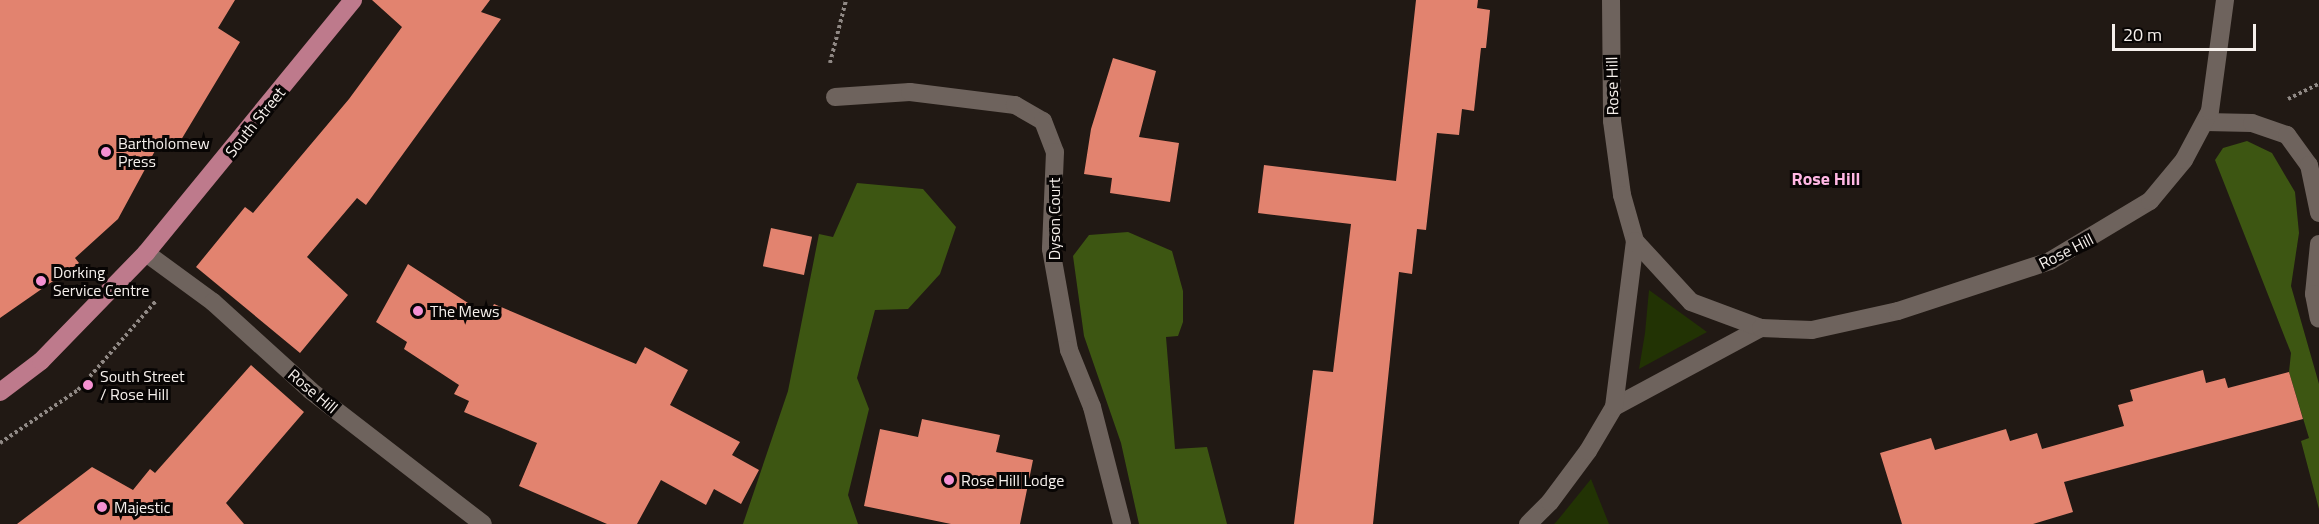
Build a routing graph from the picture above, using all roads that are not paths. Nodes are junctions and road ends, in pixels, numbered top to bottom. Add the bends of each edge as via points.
1 (353, 0) edge
2 (1611, 0) edge
3 (2224, 0) edge
4 (835, 97) road end
5 (2206, 122) junction
6 (2319, 213) edge
7 (1635, 242) junction
8 (2319, 244) edge
9 (146, 253) junction
10 (2319, 319) edge
11 (1761, 328) junction
12 (0, 392) edge
13 (1614, 407) junction
14 (483, 524) edge
15 (1122, 524) edge
16 (1528, 524) edge

1 - 9 main road, South Street
2 - 7 street, Rose Hill via 1612,122 1622,195
3 - 5 street, Rose Hill via 2218,72
4 - 15 street, Dyson Court via 910,92 1015,105 1043,121 1055,152 1051,249 1069,350 1098,428
5 - 6 street via 2252,123 2287,135 2309,165
5 - 11 street, Rose Hill via 2184,160 2150,201 2050,261 1898,311 1812,330
7 - 11 street, Rose Hill via 1691,302
7 - 13 street, Rose Hill
8 - 10 street via 2314,294
9 - 12 main road, South Street via 41,361
9 - 14 street, Rose Hill via 178,275 311,391
11 - 13 street
13 - 16 street, Rose Hill via 1582,459

